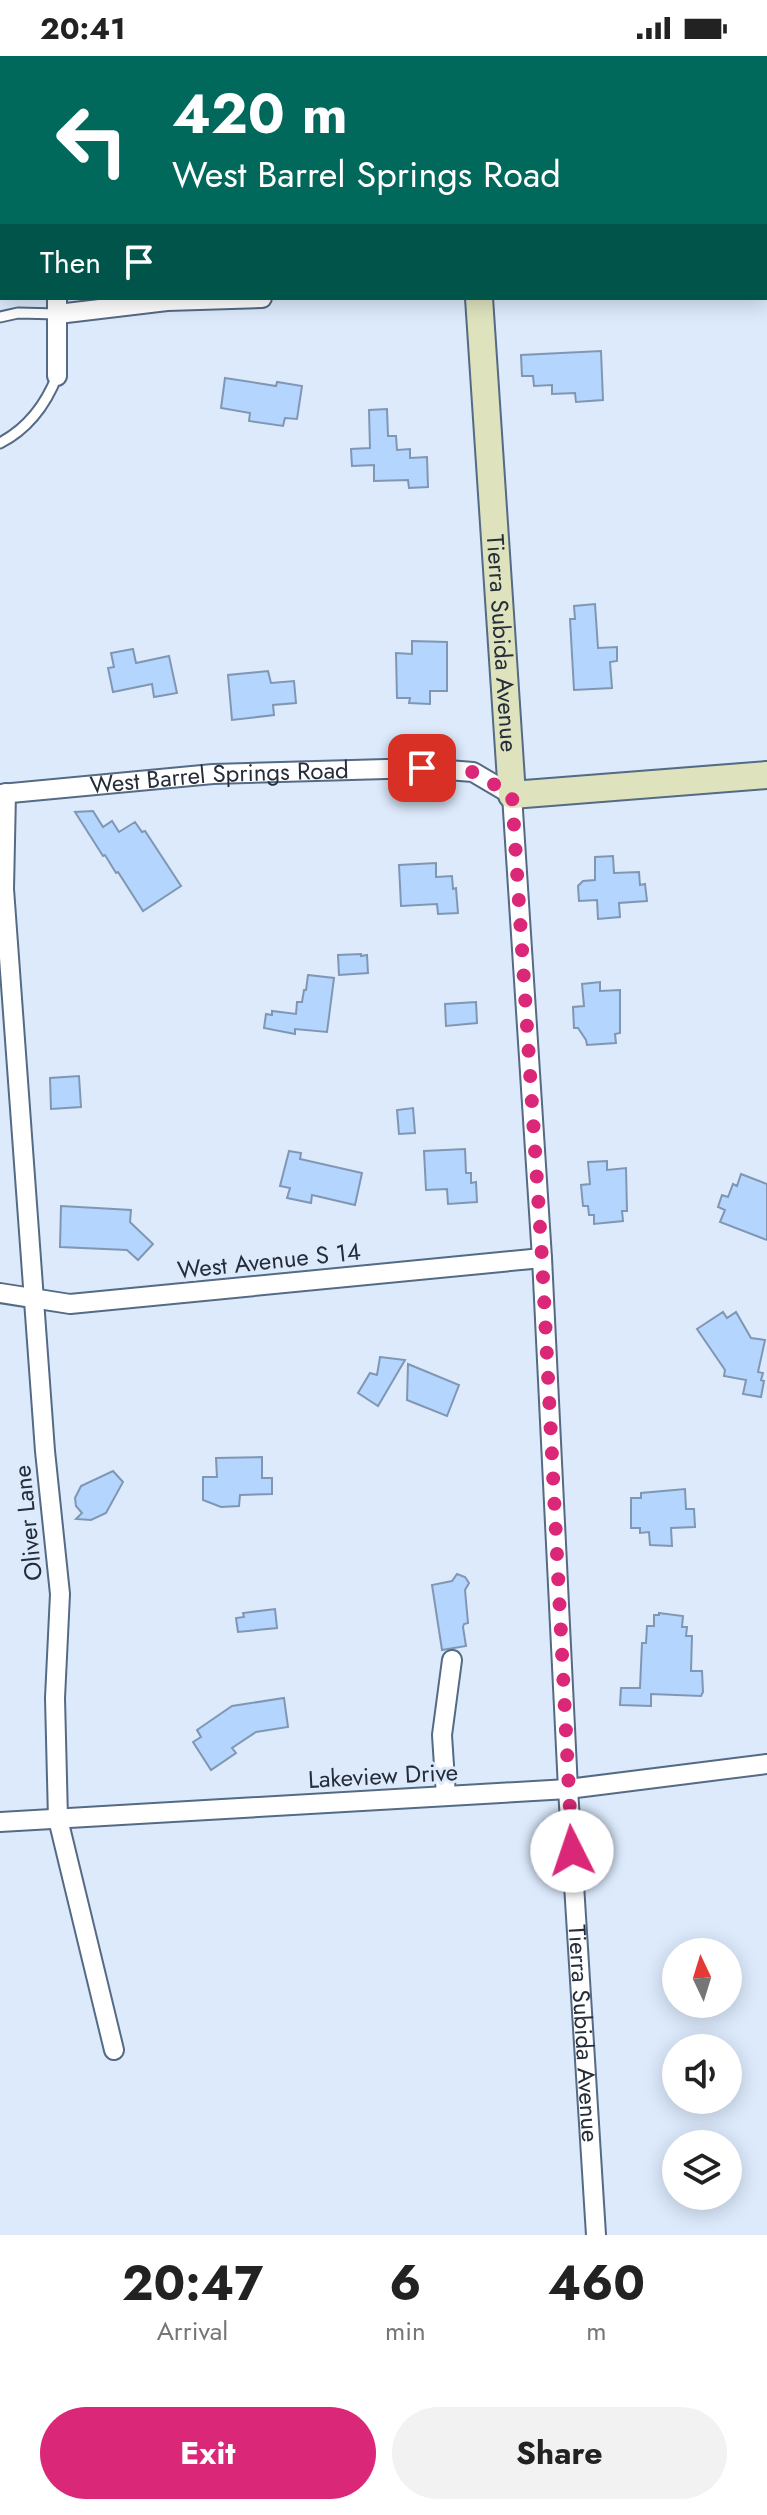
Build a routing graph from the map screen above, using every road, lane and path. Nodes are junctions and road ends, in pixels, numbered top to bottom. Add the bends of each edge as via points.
1 (199, 300) edge
2 (479, 300) edge
3 (58, 306) edge
4 (0, 317) edge
5 (57, 376) joint
6 (0, 443) edge
7 (767, 775) edge
8 (3, 794) edge
9 (512, 795) junction
10 (542, 1258) junction
11 (0, 1293) edge
12 (35, 1300) junction
13 (452, 1660) dead end
14 (767, 1764) edge
15 (568, 1789) junction
16 (446, 1796) junction
17 (58, 1819) junction
18 (0, 1822) edge
19 (114, 2050) dead end
20 (595, 2206) junction
21 (579, 2235) edge
22 (596, 2235) edge

1 - 3 street
2 - 9 street, Tierra Subida Avenue
3 - 4 lane
3 - 5 street
5 - 6 lane via 48,399
7 - 9 street
8 - 9 street, West Barrel Springs Road via 213,774 422,768 473,772
8 - 12 street, Oliver Lane via 4,889
9 - 10 street, Tierra Subida Avenue
10 - 12 street, West Avenue S 14 via 70,1304
10 - 15 street, Tierra Subida Avenue
11 - 12 street, West Avenue S 14
12 - 17 street, Oliver Lane via 60,1594 55,1698
13 - 16 street via 442,1735
14 - 15 street, Lakeview Drive
15 - 16 street, Lakeview Drive
15 - 20 street, Tierra Subida Avenue
16 - 17 street, Lakeview Drive
17 - 18 street, Lakeview Drive
17 - 19 street, Oliver Lane
20 - 21 street
20 - 22 street, Tierra Subida Avenue

